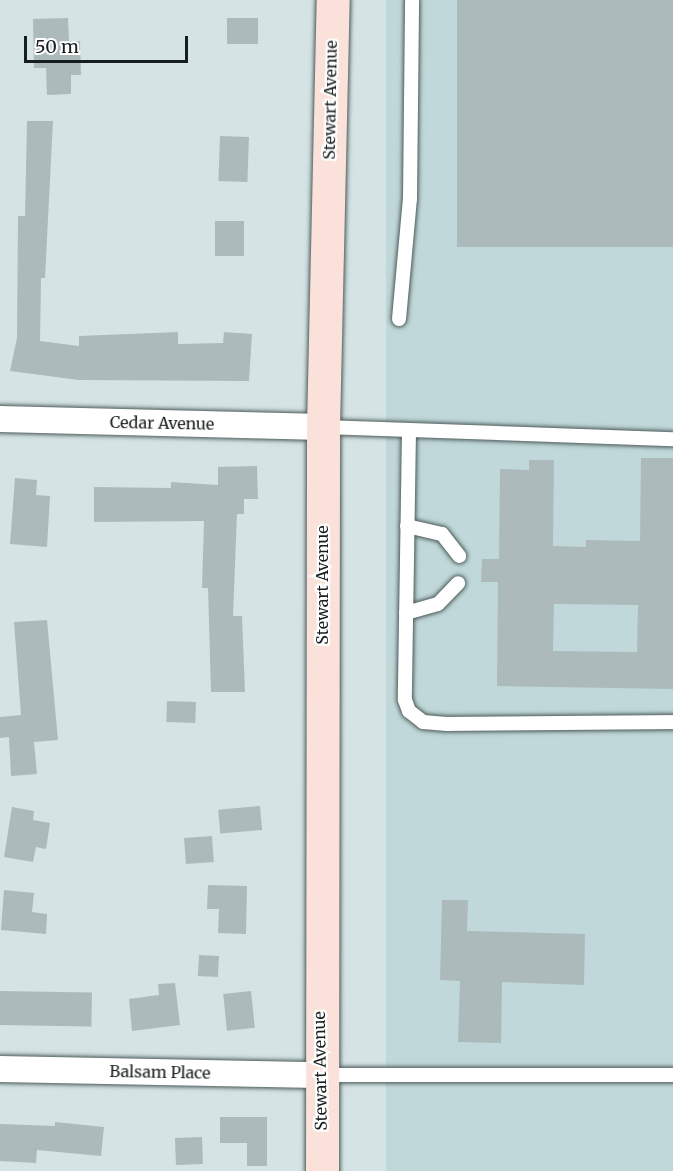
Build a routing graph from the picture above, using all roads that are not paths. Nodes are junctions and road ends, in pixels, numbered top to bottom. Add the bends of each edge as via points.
1 (333, 0) edge
2 (412, 0) edge
3 (399, 320) dead end
4 (0, 419) edge
5 (323, 427) junction
6 (409, 431) junction
7 (673, 439) edge
8 (407, 526) junction
9 (459, 556) dead end
10 (458, 583) dead end
11 (406, 613) junction
12 (673, 722) edge
13 (0, 1069) edge
14 (319, 1075) junction
15 (673, 1075) edge
16 (322, 1171) edge

1 - 5 main road, Stewart Avenue
2 - 3 lane via 410,199
4 - 5 street, Cedar Avenue
5 - 6 lane
5 - 14 main road, Stewart Avenue
6 - 7 lane
6 - 8 lane
8 - 9 lane via 442,534
8 - 11 lane
10 - 11 lane via 438,604
11 - 12 lane via 405,700 409,711 423,722
13 - 14 street, Balsam Place
14 - 15 lane
14 - 16 main road, Stewart Avenue

